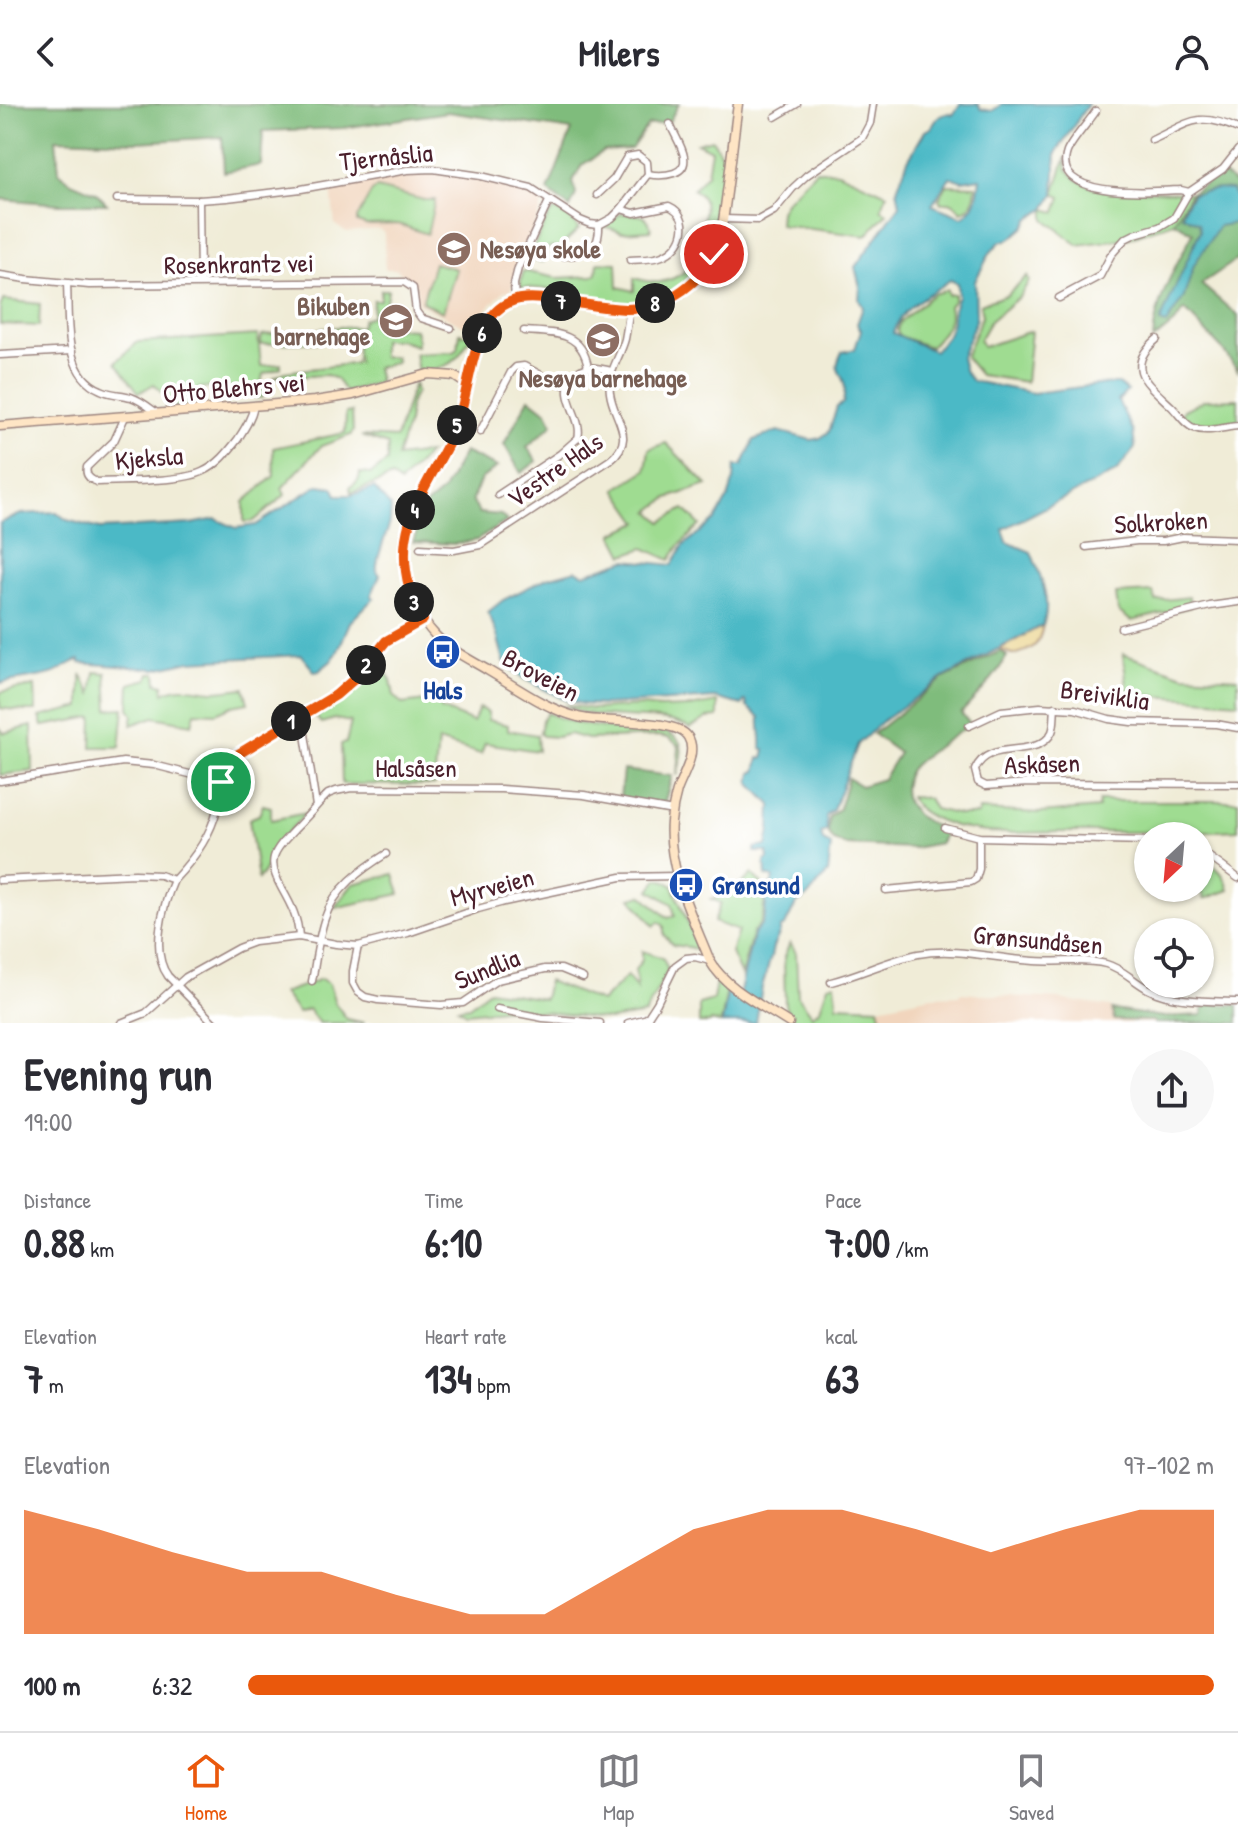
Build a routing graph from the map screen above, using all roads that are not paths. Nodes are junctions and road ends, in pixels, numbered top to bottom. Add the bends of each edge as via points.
1 (738, 104) edge
2 (797, 104) edge
3 (873, 104) edge
4 (1096, 111) dead end
5 (775, 117) dead end
6 (670, 124) dead end
7 (1238, 129) edge
8 (1152, 140) dead end
9 (1238, 150) edge
10 (648, 174) junction
11 (1189, 192) junction
12 (597, 195) dead end
13 (117, 199) dead end
14 (199, 200) junction
15 (549, 201) junction
16 (621, 209) junction
17 (723, 219) junction
18 (599, 225) junction
19 (564, 256) dead end
20 (630, 260) dead end
21 (0, 275) edge
22 (200, 283) junction
23 (67, 284) junction
24 (1059, 298) dead end
25 (515, 300) junction
26 (630, 309) junction
27 (451, 328) dead end
28 (524, 331) dead end
29 (1157, 339) dead end
30 (72, 351) junction
31 (0, 355) edge
32 (588, 367) junction
33 (612, 371) junction
34 (469, 373) junction
35 (454, 376) junction
36 (466, 384) junction
37 (568, 386) junction
38 (254, 406) junction
39 (158, 414) junction
40 (125, 417) junction
41 (0, 426) edge
42 (1238, 426) edge
43 (480, 432) dead end
44 (498, 495) dead end
45 (1238, 539) edge
46 (1086, 547) dead end
47 (420, 548) dead end
48 (1238, 602) edge
49 (423, 620) junction
50 (1121, 628) dead end
51 (1055, 707) junction
52 (969, 726) dead end
53 (1238, 728) edge
54 (305, 734) dead end
55 (0, 781) edge
56 (221, 782) junction
57 (1238, 784) edge
58 (316, 806) junction
59 (673, 811) junction
60 (945, 828) dead end
61 (979, 837) junction
62 (1134, 841) edge
63 (386, 854) dead end
64 (1214, 860) edge
65 (677, 876) junction
66 (1238, 878) edge
67 (0, 880) edge
68 (174, 880) junction
69 (886, 890) dead end
70 (299, 937) junction
71 (320, 941) junction
72 (358, 946) junction
73 (710, 961) junction
74 (583, 978) dead end
75 (312, 981) dead end
76 (831, 982) dead end
77 (177, 984) junction
78 (1238, 1002) edge
79 (497, 1009) dead end
80 (146, 1013) junction
81 (646, 1020) edge
82 (121, 1023) edge
83 (145, 1023) edge
84 (214, 1023) edge
85 (600, 1023) edge
86 (628, 1023) edge
87 (789, 1023) edge

1 - 17 street
2 - 5 street
3 - 17 street via 862,138 807,175 774,211 758,220
4 - 11 street via 1066,155 1074,179 1109,191
6 - 10 street via 685,164 673,173
7 - 8 street via 1191,120
9 - 11 street via 1228,164
10 - 12 street via 643,158 627,157
10 - 16 street
11 - 24 street via 1169,222 1125,239 1100,276
13 - 14 street, Tjernåslia
14 - 15 street, Tjernåslia via 433,169 519,185
14 - 22 street
15 - 18 street, Tjernåslia
15 - 25 street via 518,268
16 - 18 street
16 - 20 street via 634,213 669,206 684,223 671,251
17 - 26 street via 714,254 699,276 667,299
18 - 19 street via 593,248
21 - 23 street, Rosenkrantz vei
22 - 23 street, Rosenkrantz vei
22 - 27 street, Rosenkrantz vei via 404,282 413,288 417,315
23 - 30 street
25 - 26 street
25 - 34 street, Broveien via 490,319
26 - 33 street, Vestre Hals
28 - 32 street via 572,339
29 - 42 street via 1139,363 1152,388 1190,427
30 - 31 street
30 - 39 street via 78,372 91,385 133,397
32 - 33 street
32 - 37 street
33 - 47 street, Vestre Hals via 610,393 624,441 615,456 480,545
34 - 35 street, Otto Blehrs vei
34 - 36 street, Broveien
35 - 36 street
35 - 38 street, Otto Blehrs vei via 428,374 335,399
36 - 49 street, Broveien via 455,429 407,532 407,581
37 - 43 street via 516,367
37 - 44 street via 580,426 578,438
38 - 39 street, Otto Blehrs vei
38 - 40 street, Kjeksla via 229,451 202,472 92,480 87,467 114,441
39 - 40 street, Otto Blehrs vei
40 - 41 street, Otto Blehrs vei
45 - 46 street, Solkroken via 1183,537
48 - 50 street
49 - 56 street via 386,641 336,695 235,756
49 - 59 street, Broveien via 458,652 554,709 584,719 666,725 681,731 689,739 690,754
51 - 52 street, Breiviklia via 1001,711
51 - 53 street, Breiviklia via 1131,722
51 - 57 street, Askåsen via 1048,738 981,759 975,770 978,782
54 - 58 street
55 - 56 street via 123,762
56 - 68 street via 209,831
58 - 59 street, Halsåsen via 328,794 349,788 501,789 584,795
58 - 70 street, Halsåsen via 274,853 272,863 295,912
59 - 65 street, Broveien
60 - 61 street
61 - 62 street
61 - 69 street via 976,879
63 - 71 street via 336,898
64 - 66 street
65 - 72 street, Myrveien via 621,877 504,902
65 - 73 street, Broveien
67 - 68 street via 135,874
68 - 77 street via 161,919 160,958
70 - 71 street, Myrveien
70 - 77 street, Myrveien via 238,948
71 - 72 street, Myrveien
71 - 75 street
72 - 74 street, Sundlia via 353,983 365,997 378,1000 463,1003 497,980 545,969
73 - 81 street via 686,958 675,966
73 - 87 street, Broveien via 730,984
76 - 78 street, Grønsundåsen via 916,954 967,953 1094,962 1165,995
77 - 80 street, Myrveien
77 - 84 street
79 - 85 street
80 - 82 street
80 - 83 street
81 - 86 street

